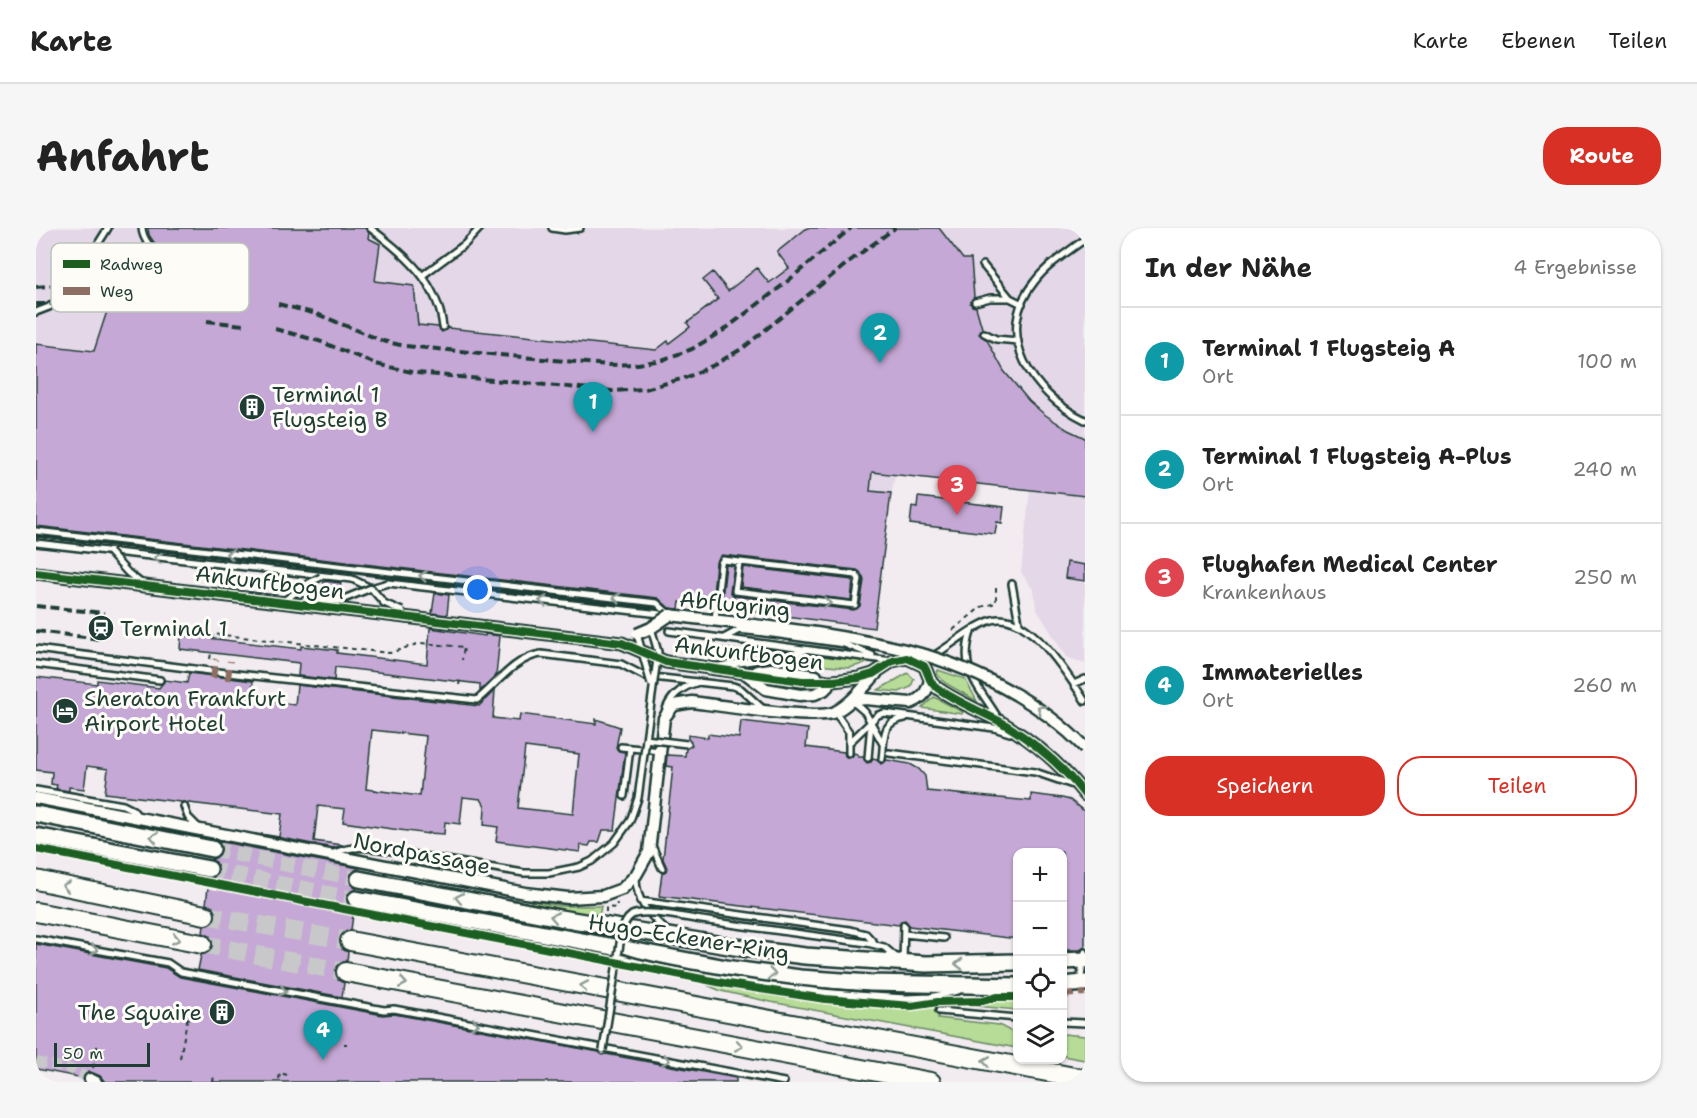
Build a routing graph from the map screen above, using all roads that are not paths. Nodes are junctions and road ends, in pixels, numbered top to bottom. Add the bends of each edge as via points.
1 (108, 228) edge
2 (142, 228) edge
3 (370, 228) edge
4 (480, 228) edge
5 (552, 228) edge
6 (580, 228) edge
7 (1085, 239) edge
8 (99, 243) edge
9 (148, 243) edge
10 (983, 265) dead end
11 (423, 275) junction
12 (1010, 298) junction
13 (975, 302) dead end
14 (1022, 304) junction
15 (51, 305) edge
16 (36, 312) edge
17 (443, 327) dead end
18 (984, 333) dead end
19 (1018, 341) junction
20 (1085, 420) edge
21 (36, 531) edge
22 (36, 543) edge
23 (109, 552) junction
24 (739, 563) junction
25 (36, 571) edge
26 (321, 577) junction
27 (141, 583) junction
28 (1012, 584) dead end
29 (371, 588) junction
30 (285, 600) junction
31 (301, 602) junction
32 (402, 611) junction
33 (670, 615) junction
34 (715, 621) junction
35 (1019, 623) junction
36 (651, 628) junction
37 (669, 631) dead end
38 (971, 632) junction
39 (637, 634) junction
40 (722, 638) junction
41 (36, 649) edge
42 (812, 649) junction
43 (917, 662) junction
44 (36, 664) edge
45 (881, 664) junction
46 (709, 667) junction
47 (1085, 679) edge
48 (160, 680) dead end
49 (930, 680) junction
50 (700, 682) junction
51 (1074, 684) junction
52 (651, 689) junction
53 (851, 701) junction
54 (1085, 701) edge
55 (764, 710) junction
56 (835, 712) junction
57 (664, 717) junction
58 (910, 717) junction
59 (872, 721) junction
60 (1001, 722) junction
61 (1026, 738) junction
62 (645, 739) junction
63 (851, 741) junction
64 (687, 744) dead end
65 (884, 746) junction
66 (621, 747) dead end
67 (630, 748) junction
68 (1085, 748) edge
69 (661, 751) junction
70 (849, 753) dead end
71 (889, 753) dead end
72 (868, 758) dead end
73 (882, 759) dead end
74 (36, 790) edge
75 (1082, 791) edge
76 (624, 796) dead end
77 (36, 798) edge
78 (184, 806) dead end
79 (36, 814) edge
80 (139, 818) junction
81 (201, 830) junction
82 (36, 836) edge
83 (651, 836) junction
84 (212, 849) tunnel mouth
85 (330, 855) junction
86 (662, 868) dead end
87 (210, 869) tunnel mouth
88 (636, 875) junction
89 (358, 879) tunnel mouth
90 (36, 880) edge
91 (356, 899) tunnel mouth
92 (640, 901) junction
93 (36, 912) edge
94 (205, 915) tunnel mouth
95 (904, 925) dead end
96 (904, 934) junction
97 (673, 937) junction
98 (944, 938) dead end
99 (36, 939) edge
100 (350, 941) tunnel mouth
101 (202, 944) tunnel mouth
102 (876, 945) junction
103 (618, 956) junction
104 (1084, 957) edge
105 (1067, 960) edge
106 (1013, 962) edge
107 (903, 963) junction
108 (346, 972) tunnel mouth
109 (1082, 983) edge
110 (1067, 984) edge
111 (1013, 986) edge
112 (978, 987) junction
113 (939, 1011) dead end
114 (1013, 1018) edge
115 (1067, 1022) edge
116 (1085, 1023) edge
117 (603, 1050) dead end
118 (1085, 1079) edge
119 (784, 1082) edge
120 (932, 1082) edge

1 - 8 lane
2 - 9 lane
3 - 11 lane
4 - 11 lane
5 - 6 lane
7 - 14 lane via 1041,274
10 - 12 lane
11 - 17 lane
12 - 13 lane
12 - 14 lane
14 - 19 lane
15 - 16 lane
18 - 19 lane via 996,339
19 - 20 lane via 1026,366 1041,389
33 -> 21 lane via 657,603
22 - 23 lane
26 -> 23 lane, bridge
23 - 27 lane, bridge
24 -> 24 lane via 735,591 855,605 859,579 856,575
24 - 34 lane via 721,563
25 - 27 street, Abflugring
25 - 46 street, Ankunftbogen via 622,643 666,662
26 - 29 lane via 352,579
26 - 30 lane, bridge
27 - 30 street, Abflugring
28 - 35 lane
29 - 31 lane, bridge via 339,601
29 - 32 lane, bridge via 384,603
33 -> 29 lane via 388,583
30 - 31 street, Abflugring
31 - 32 street, Abflugring
32 - 39 street, Abflugring via 580,632
33 - 34 street, Abflugring
33 - 36 street, Abflugring, bridge
68 -> 34 street, Abflugring, bridge via 1046,712 1024,698 945,661 853,638
35 - 38 lane via 995,619
35 - 51 lane via 1036,636
36 - 39 street, Abflugring, bridge
36 - 52 lane, bridge via 658,652
37 - 40 lane
38 - 43 lane
38 - 60 lane via 966,650 969,669
39 - 52 lane, bridge
40 - 42 lane
40 - 45 lane via 739,630 844,644
41 - 50 lane via 477,700 518,662 541,654 621,664 644,676
42 - 45 lane
42 - 46 lane
43 - 45 street, Ankunftbogen via 907,658
43 - 49 street via 924,666
44 - 48 lane
45 - 46 street, Ankunftbogen via 859,678 833,681 802,681
45 - 53 street
47 - 51 lane
49 - 53 street via 926,693 911,703
49 - 60 street via 938,689
50 - 55 lane via 741,689
50 - 57 lane via 672,698
51 - 54 lane
52 - 62 lane, bridge
53 - 56 street
53 - 59 lane
55 - 56 street via 821,716
55 - 57 street via 684,702 674,705
56 - 63 lane
57 - 69 street, Nordpassage
58 - 59 lane via 880,714
58 - 61 lane via 994,728
58 - 65 lane via 888,723
59 - 63 lane
59 - 65 lane
59 - 72 lane
60 - 61 street
61 - 75 street
62 - 64 lane, bridge
62 - 85 lane, bridge via 635,810 622,834 592,861 564,871 524,873 359,846
63 - 70 lane
65 - 73 lane
66 - 67 lane
67 - 69 lane
67 - 76 lane
69 - 83 street, Nordpassage
71 - 75 lane via 1035,771
74 - 80 lane via 123,805
77 - 80 street, Nordpassage
78 - 81 lane via 188,817
84 -> 79 street
80 - 81 street, Nordpassage
81 - 85 street, Nordpassage
82 - 87 street
83 - 86 lane
83 - 88 street, Nordpassage via 646,860
85 - 88 street, Nordpassage via 568,898 613,893
88 - 92 lane
97 -> 89 street, Hugo-Eckener-Ring
94 -> 90 highway
91 -> 112 street, Hugo-Eckener-Ring via 732,969 800,978
92 - 97 lane
92 - 102 lane via 850,930 866,934
93 -> 101 highway
95 - 96 lane
96 - 98 lane
96 - 107 lane
97 - 107 street, Hugo-Eckener-Ring via 805,956
99 -> 119 lane via 168,963 181,972
118 -> 100 highway
102 - 103 lane, bridge via 638,913 624,923
102 - 107 lane
103 - 112 lane, bridge via 750,984 836,995 930,997
103 - 117 lane, bridge
104 - 105 street
104 - 109 lane
106 -> 107 street, Hugo-Eckener-Ring
108 -> 120 highway
109 - 110 street
111 - 112 street, Hugo-Eckener-Ring
113 - 114 lane
115 - 116 lane

